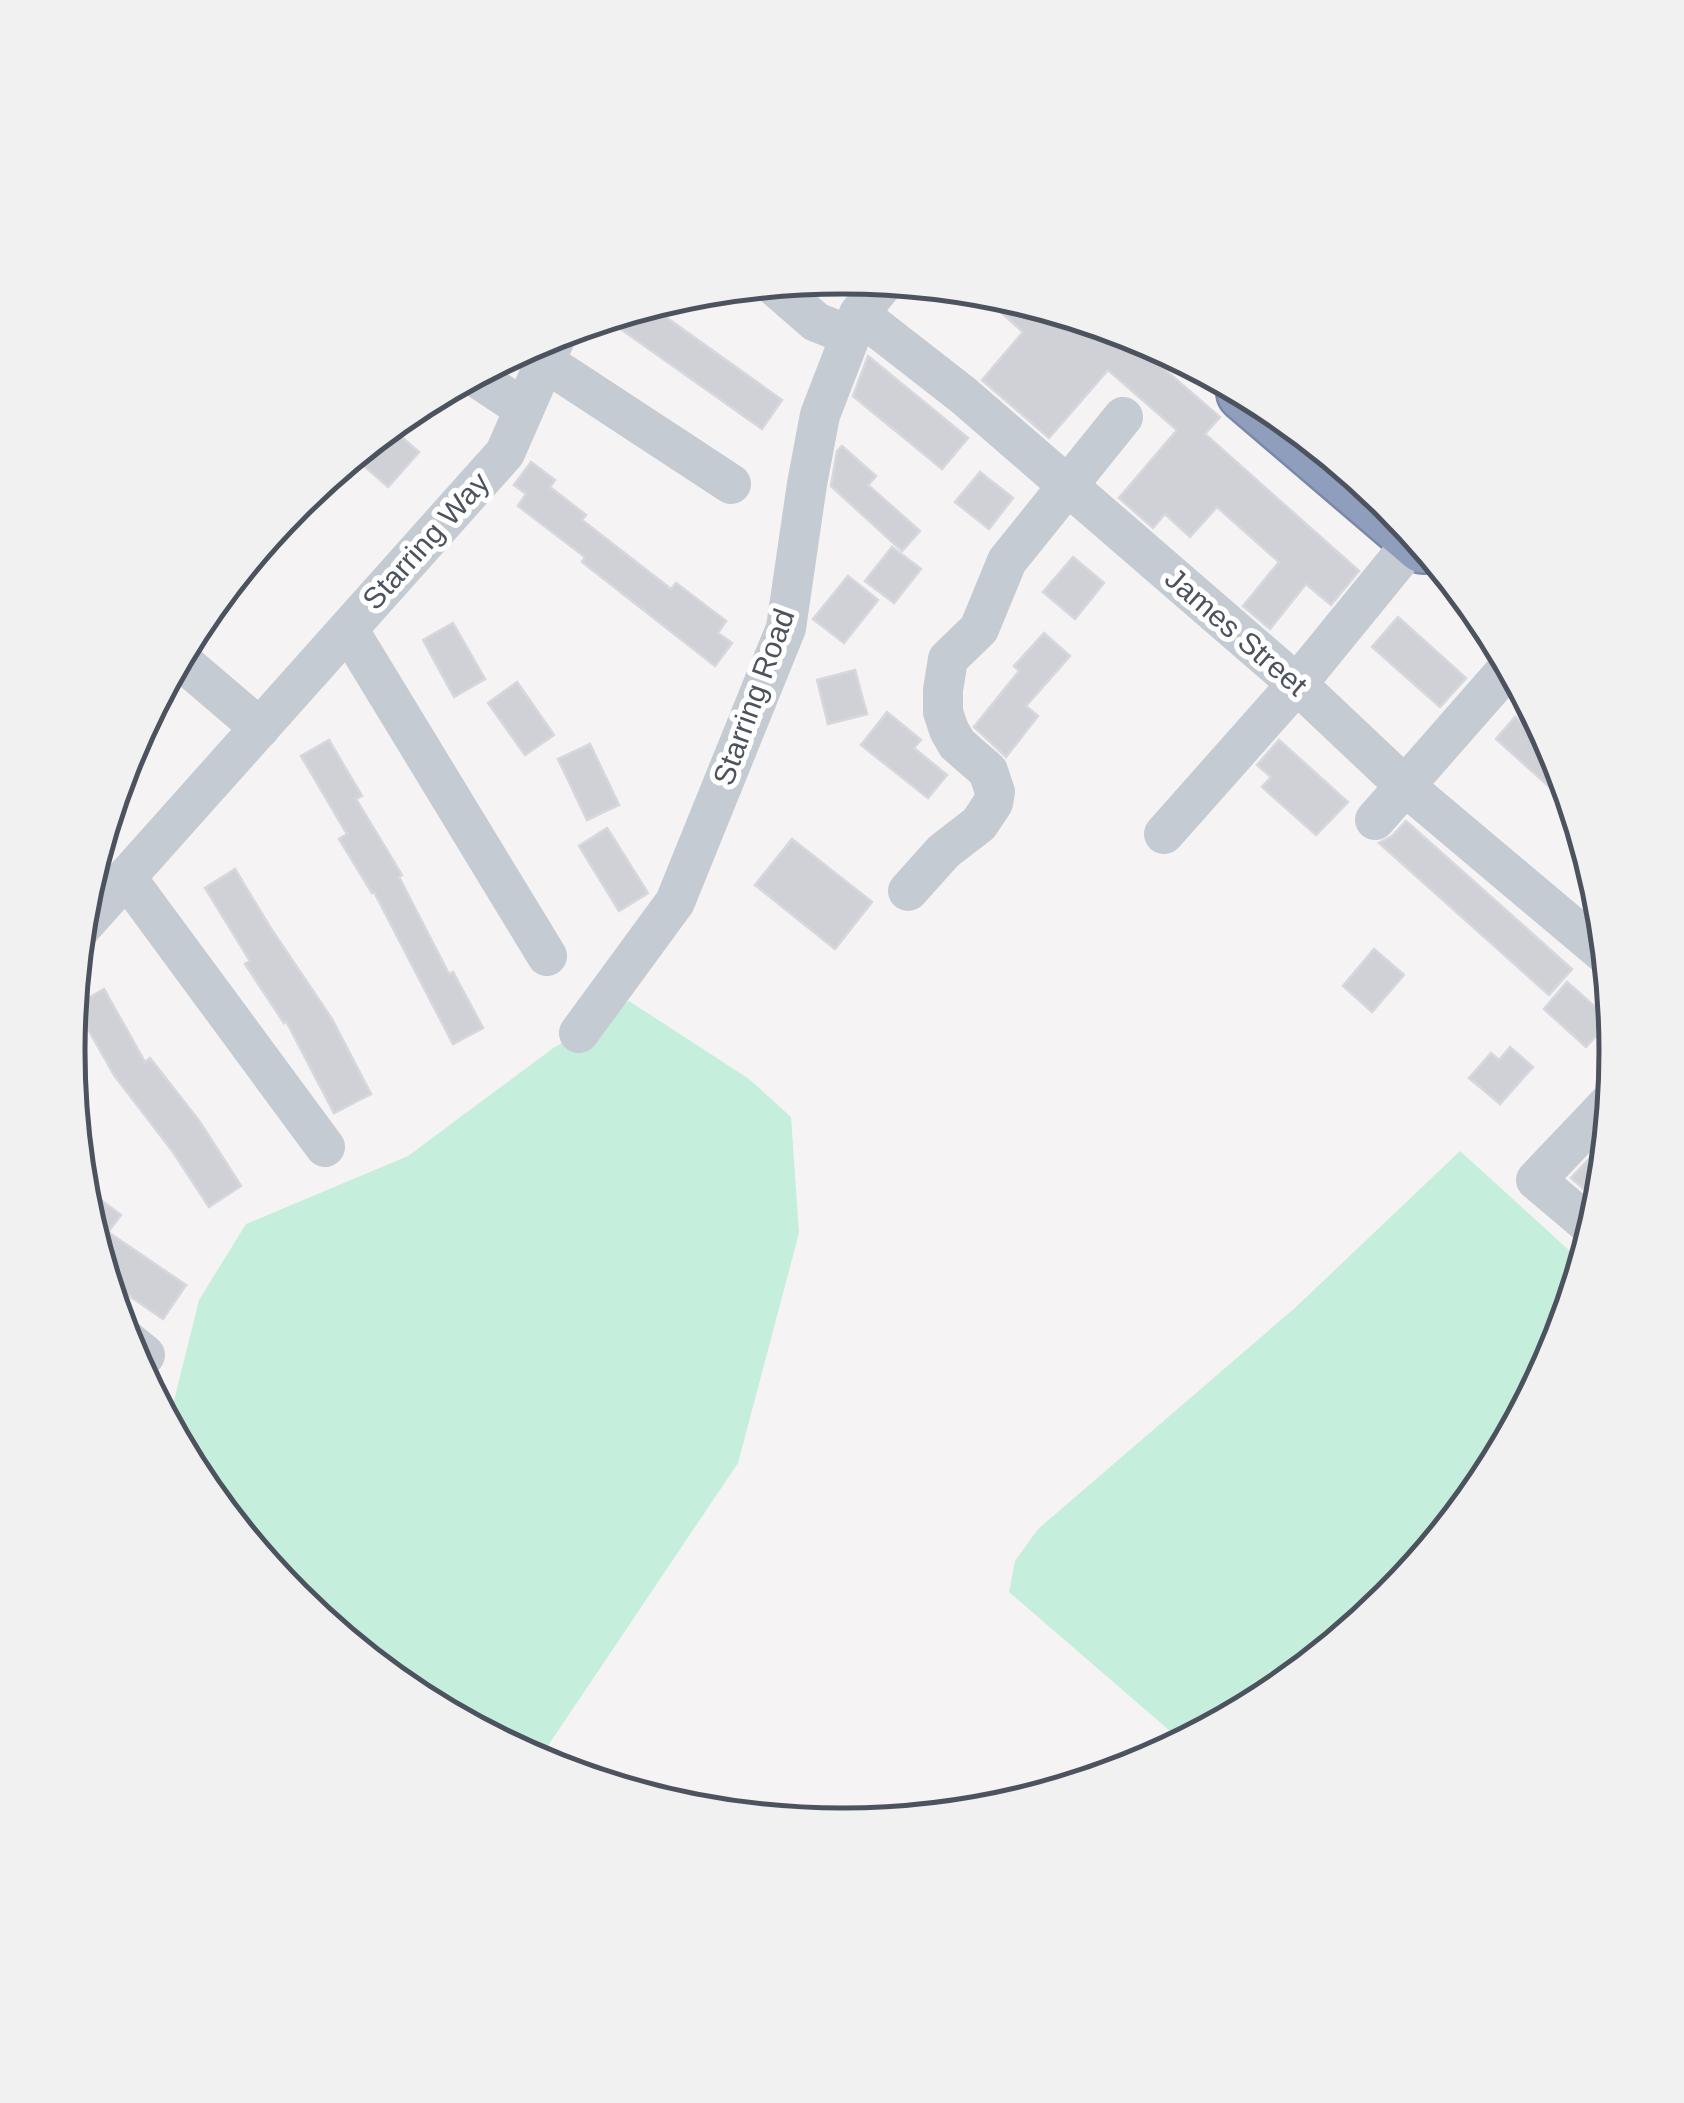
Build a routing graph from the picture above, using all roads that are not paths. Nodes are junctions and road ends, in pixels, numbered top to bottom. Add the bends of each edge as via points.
1 (875, 295) edge
2 (787, 297) edge
3 (854, 325) junction
4 (556, 351) edge
5 (548, 354) edge
6 (486, 384) edge
7 (524, 409) junction
8 (1123, 417) dead end
9 (731, 484) dead end
10 (1067, 485) junction
11 (1411, 552) edge
12 (348, 629) junction
13 (189, 668) edge
14 (1500, 677) edge
15 (1297, 684) junction
16 (260, 728) junction
17 (1405, 786) junction
18 (1375, 820) dead end
19 (1164, 834) dead end
20 (126, 877) junction
21 (908, 891) dead end
22 (99, 907) edge
23 (1591, 943) edge
24 (547, 956) dead end
25 (580, 1033) dead end
26 (1596, 1117) edge
27 (325, 1147) dead end
28 (1580, 1217) edge

1 - 3 street, Starring Road
2 - 3 street, James Street via 816,322
3 - 10 street, James Street via 964,395
3 - 25 street, Starring Road via 820,415 786,628 674,902
4 - 9 street
5 - 7 street, Starring Way
6 - 7 street
7 - 12 street, Starring Way via 505,453
8 - 10 street
10 - 15 street, James Street
10 - 21 street via 1008,561 980,630 948,659 943,712 949,730 988,771 995,792 980,824
11 - 15 street
12 - 16 street, Starring Way
12 - 24 street
13 - 16 street
14 - 17 street
15 - 17 street, James Street
15 - 19 street
16 - 20 street, Starring Way
17 - 18 street
17 - 23 street, James Street
20 - 22 street, Starring Way
20 - 27 street
26 - 28 street via 1536,1180

